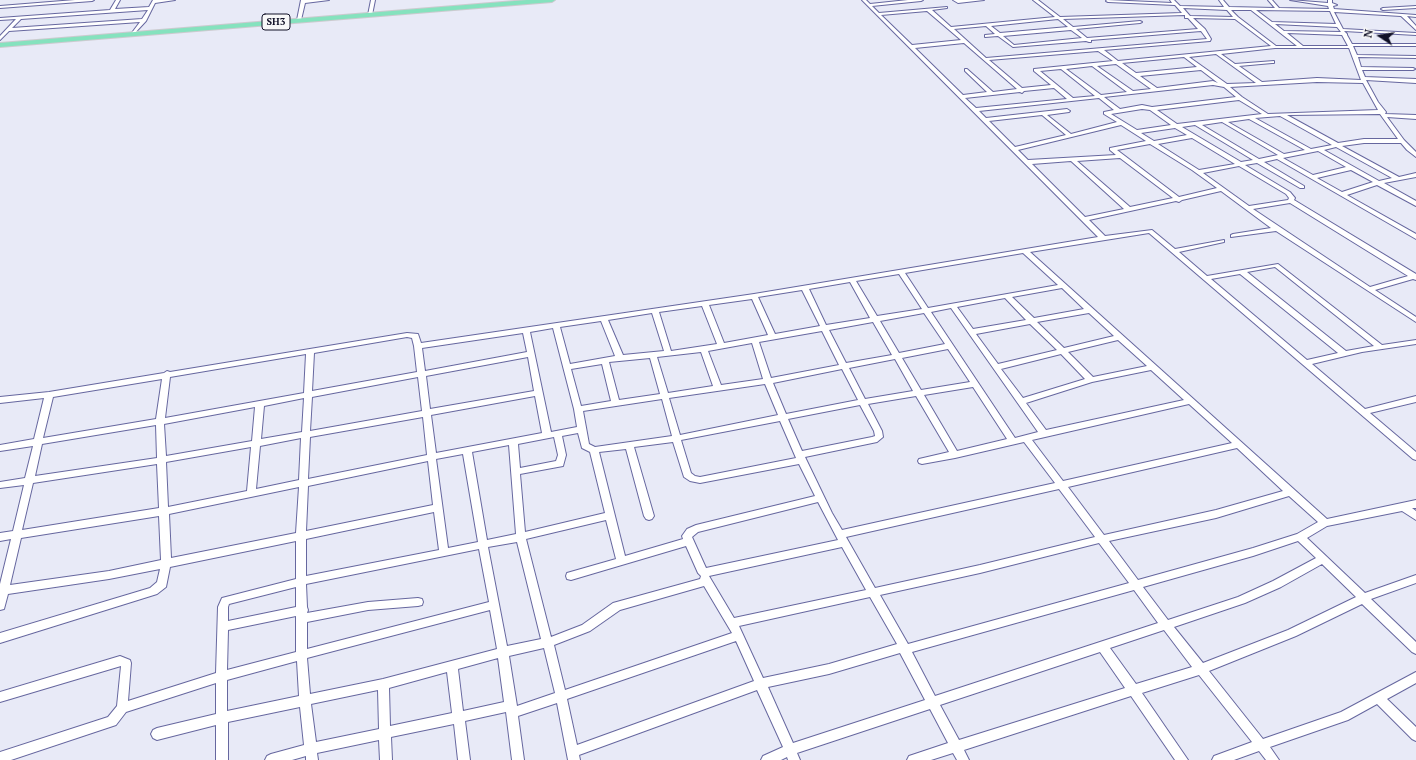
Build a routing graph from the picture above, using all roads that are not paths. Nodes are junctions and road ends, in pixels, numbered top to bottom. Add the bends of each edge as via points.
1 (92, 0) edge
2 (118, 0) edge
3 (173, 0) edge
4 (327, 0) edge
5 (373, 0) edge
6 (552, 0) edge
7 (921, 0) edge
8 (955, 0) edge
9 (982, 0) edge
10 (1035, 0) edge
11 (1221, 0) edge
12 (1270, 0) edge
13 (1292, 0) edge
14 (71, 1) edge
15 (155, 1) edge
16 (302, 1) edge
17 (1108, 1) edge
18 (44, 2) edge
19 (515, 2) edge
20 (866, 2) edge
21 (1175, 4) edge
22 (1330, 4) edge
23 (0, 7) edge
24 (1416, 7) edge
25 (151, 8) junction
26 (945, 8) dead end
27 (1227, 9) junction
28 (114, 10) junction
29 (929, 10) junction
30 (1253, 10) junction
31 (1280, 10) junction
32 (87, 12) junction
33 (877, 14) junction
34 (54, 15) junction
35 (370, 15) junction
36 (1186, 15) junction
37 (1403, 15) junction
38 (1416, 16) edge
39 (19, 18) junction
40 (1059, 18) junction
41 (1236, 18) junction
42 (0, 19) edge
43 (144, 20) junction
44 (299, 20) junction
45 (1140, 22) dead end
46 (109, 23) junction
47 (1272, 23) junction
48 (77, 25) junction
49 (987, 25) junction
50 (43, 28) junction
51 (950, 28) junction
52 (1072, 28) junction
53 (1416, 29) edge
54 (8, 30) junction
55 (1203, 30) junction
56 (1342, 30) junction
57 (1284, 32) junction
58 (133, 34) junction
59 (1416, 34) edge
60 (1000, 35) junction
61 (987, 36) dead end
62 (1086, 39) junction
63 (0, 40) edge
64 (965, 41) junction
65 (1416, 44) edge
66 (0, 45) edge
67 (1377, 45) junction
68 (911, 46) junction
69 (1301, 46) junction
70 (1351, 46) junction
71 (1275, 47) junction
72 (1100, 50) junction
73 (1217, 53) junction
74 (1184, 56) junction
75 (1355, 56) junction
76 (1391, 57) junction
77 (1416, 57) edge
78 (986, 60) junction
79 (1116, 61) junction
80 (1272, 62) dead end
81 (1092, 64) junction
82 (1234, 65) junction
83 (1061, 67) junction
84 (1202, 68) junction
85 (1360, 68) junction
86 (967, 70) dead end
87 (1414, 70) edge
88 (1135, 75) junction
89 (1364, 80) junction
90 (1416, 81) edge
91 (1260, 84) junction
92 (1055, 86) junction
93 (1226, 86) junction
94 (1155, 89) junction
95 (1022, 91) junction
96 (1131, 92) junction
97 (992, 94) junction
98 (1100, 96) junction
99 (962, 97) junction
100 (1240, 98) junction
101 (1072, 100) junction
102 (1152, 109) junction
103 (976, 110) junction
104 (1067, 111) dead end
105 (1119, 111) junction
106 (1042, 113) junction
107 (1281, 114) junction
108 (1384, 114) junction
109 (1268, 116) junction
110 (1249, 117) junction
111 (1416, 118) edge
112 (986, 120) junction
113 (1222, 120) junction
114 (1121, 122) junction
115 (1195, 123) junction
116 (1176, 126) junction
117 (1136, 132) junction
118 (1069, 135) junction
119 (1192, 136) junction
120 (1402, 141) junction
121 (1151, 142) junction
122 (1336, 145) junction
123 (1408, 148) junction
124 (1416, 148) edge
125 (1318, 149) junction
126 (1015, 150) junction
127 (1310, 151) junction
128 (1416, 155) edge
129 (1121, 156) junction
130 (1280, 156) junction
131 (1073, 160) junction
132 (1257, 161) junction
133 (1028, 162) junction
134 (1239, 164) junction
135 (1351, 168) junction
136 (1199, 172) junction
137 (1416, 175) edge
138 (1312, 177) junction
139 (1397, 178) junction
140 (1377, 183) junction
141 (1302, 187) dead end
142 (1223, 190) junction
143 (1342, 194) junction
144 (1179, 200) junction
145 (1291, 201) junction
146 (1416, 204) edge
147 (1248, 208) junction
148 (1129, 210) junction
149 (1084, 218) junction
150 (1277, 229) junction
151 (1234, 236) dead end
152 (1416, 237) edge
153 (1103, 238) junction
154 (1222, 241) dead end
155 (1174, 251) junction
156 (1026, 252) junction
157 (1241, 271) junction
158 (902, 273) junction
159 (1415, 276) edge
160 (1205, 278) junction
161 (852, 280) junction
162 (1064, 286) junction
163 (805, 288) junction
164 (1369, 289) junction
165 (754, 296) junction
166 (1007, 296) junction
167 (705, 303) junction
168 (952, 305) junction
169 (926, 310) junction
170 (1091, 310) junction
171 (655, 311) junction
172 (604, 318) junction
173 (876, 318) junction
174 (1416, 320) edge
175 (1032, 321) junction
176 (556, 325) junction
177 (824, 328) junction
178 (526, 329) junction
179 (972, 332) junction
180 (773, 337) junction
181 (1121, 337) junction
182 (755, 340) junction
183 (1416, 342) edge
184 (418, 346) junction
185 (721, 346) junction
186 (950, 346) junction
187 (1382, 348) junction
188 (704, 349) junction
189 (310, 351) junction
190 (1063, 352) junction
191 (668, 353) junction
192 (531, 354) junction
193 (1344, 354) junction
194 (653, 355) junction
195 (898, 357) junction
196 (620, 358) junction
197 (605, 361) junction
198 (1306, 363) junction
199 (844, 366) junction
200 (568, 367) junction
201 (997, 367) junction
202 (1153, 367) junction
203 (167, 374) junction
204 (421, 374) junction
205 (1091, 380) junction
206 (768, 381) junction
207 (974, 384) junction
208 (718, 388) junction
209 (539, 393) junction
210 (919, 393) junction
211 (49, 395) junction
212 (308, 395) junction
213 (666, 396) junction
214 (1416, 399) edge
215 (0, 400) edge
216 (1022, 401) junction
217 (1190, 401) junction
218 (862, 402) junction
219 (260, 403) junction
220 (616, 404) junction
221 (578, 408) junction
222 (1363, 412) junction
223 (427, 413) junction
224 (784, 418) junction
225 (160, 421) junction
226 (582, 429) junction
227 (557, 433) junction
228 (306, 434) junction
229 (1044, 434) junction
230 (547, 435) junction
231 (678, 438) junction
232 (1027, 439) junction
233 (513, 441) junction
234 (39, 442) junction
235 (1013, 442) junction
236 (256, 443) junction
237 (629, 445) junction
238 (1238, 445) junction
239 (0, 448) edge
240 (467, 450) junction
241 (594, 450) junction
242 (1415, 454) edge
243 (955, 455) junction
244 (431, 456) junction
245 (800, 457) junction
246 (162, 460) junction
247 (922, 461) dead end
248 (515, 472) junction
249 (28, 481) junction
250 (304, 484) junction
251 (1060, 484) junction
252 (0, 485) edge
253 (1290, 492) junction
254 (251, 494) junction
255 (820, 498) junction
256 (1416, 504) edge
257 (1404, 507) junction
258 (438, 508) junction
259 (165, 511) junction
260 (610, 515) junction
261 (649, 516) dead end
262 (1416, 516) edge
263 (1325, 523) junction
264 (18, 534) junction
265 (301, 536) junction
266 (1300, 536) junction
267 (0, 537) edge
268 (521, 537) junction
269 (1101, 538) junction
270 (842, 539) junction
271 (689, 542) junction
272 (483, 545) junction
273 (444, 552) junction
274 (1323, 559) junction
275 (621, 561) junction
276 (166, 563) junction
277 (571, 576) dead end
278 (705, 577) junction
279 (1416, 580) edge
280 (303, 581) junction
281 (1135, 584) junction
282 (2, 590) edge
283 (872, 592) junction
284 (1365, 598) junction
285 (418, 602) dead end
286 (494, 605) junction
287 (0, 606) edge
288 (303, 614) junction
289 (732, 623) junction
290 (1166, 625) junction
291 (222, 627) junction
292 (739, 636) junction
293 (0, 638) edge
294 (547, 643) junction
295 (1103, 647) junction
296 (904, 648) junction
297 (1416, 648) edge
298 (503, 652) junction
299 (303, 655) junction
300 (452, 666) junction
301 (1201, 669) junction
302 (221, 676) junction
303 (1416, 677) edge
304 (382, 684) junction
305 (759, 684) junction
306 (1133, 691) junction
307 (561, 696) junction
308 (0, 697) edge
309 (1378, 698) junction
310 (304, 699) junction
311 (933, 704) junction
312 (122, 708) junction
313 (512, 710) junction
314 (458, 717) junction
315 (222, 718) junction
316 (385, 733) junction
317 (157, 734) dead end
318 (1416, 735) edge
319 (1262, 745) junction
320 (956, 746) junction
321 (311, 755) edge
322 (792, 755) edge
323 (573, 756) edge
324 (0, 758) edge
325 (222, 760) edge
326 (272, 760) edge
327 (386, 760) edge
328 (464, 760) edge
329 (518, 760) edge
330 (767, 760) edge
331 (913, 760) edge
332 (963, 760) edge
333 (1182, 760) edge
334 (1218, 760) edge
335 (1273, 760) edge

1 - 14 street
2 - 28 street
3 - 15 street
4 - 16 street
5 - 35 street
6 - 19 main road, SH3
7 - 20 street
8 - 9 street
10 - 40 street
11 - 27 street
12 - 31 street
13 - 22 street
14 - 18 street
15 - 25 street
16 - 44 street
17 - 21 street
18 - 23 street
19 - 35 main road, SH3
20 - 33 street
21 - 27 street
21 - 36 street
22 - 24 street via 1371,9
22 - 31 street
22 - 37 street
22 - 56 street
25 - 28 street
25 - 43 street
26 - 29 street
27 - 30 street
27 - 41 street
28 - 32 street
28 - 46 street
29 - 33 street
29 - 51 street
30 - 31 street
30 - 47 street
32 - 34 street
32 - 48 street
33 - 68 street
34 - 39 street
34 - 50 street
35 - 44 main road, SH3
36 - 40 street
36 - 41 street
36 - 55 street
37 - 38 street
37 - 53 street
39 - 42 street
39 - 54 street
40 - 49 street
40 - 52 street
41 - 71 street
43 - 46 street
43 - 58 street
44 - 58 main road, SH3
45 - 52 street
46 - 48 street
47 - 56 street
47 - 57 street
48 - 50 street
49 - 51 street
49 - 60 street
50 - 54 street
51 - 64 street
52 - 60 street
52 - 62 street
54 - 63 street
55 - 62 street
55 - 72 street via 1208,40
56 - 57 street
56 - 59 street
56 - 70 street
57 - 69 street
58 - 66 main road, SH3
60 - 61 street
60 - 62 street via 1013,46
62 - 72 street
64 - 68 street
64 - 78 street
65 - 67 street
67 - 70 street
67 - 76 street
68 - 99 street
69 - 70 street
69 - 71 street
70 - 75 street
71 - 73 street
72 - 78 street
72 - 79 street
73 - 74 street
73 - 82 street
74 - 79 street
74 - 84 street
75 - 76 street
75 - 85 street
76 - 77 street
76 - 87 street
78 - 95 street
79 - 81 street
79 - 88 street
80 - 82 street
81 - 83 street
81 - 96 street
82 - 91 street
83 - 92 street via 1036,70
83 - 98 street
84 - 88 street
84 - 93 street
85 - 87 street
85 - 89 street
86 - 97 street
88 - 94 street
89 - 90 street
89 - 91 street
89 - 108 street
91 - 93 street
92 - 95 street
92 - 101 street
93 - 94 street via 1205,83
93 - 100 street
94 - 96 street
95 - 97 street
96 - 98 street
97 - 99 street
98 - 101 street
98 - 105 street
99 - 103 street
100 - 102 street
100 - 109 street
101 - 103 street
102 - 105 street via 1142,107
102 - 116 street
103 - 112 street
104 - 106 street
105 - 114 street via 1106,113
106 - 112 street
106 - 118 street
107 - 108 street
107 - 109 street
107 - 122 street
108 - 111 street
108 - 120 street
109 - 110 street
110 - 113 street
110 - 127 street
112 - 126 street
113 - 115 street
113 - 130 street
114 - 117 street
114 - 118 street
115 - 116 street
115 - 132 street
116 - 117 street
116 - 119 street
117 - 121 street
118 - 126 street
119 - 121 street
119 - 134 street
120 - 122 street
120 - 123 street
121 - 129 street via 1112,149
121 - 136 street
122 - 125 street
122 - 139 street
123 - 124 street
123 - 128 street
125 - 127 street
125 - 135 street
126 - 133 street
127 - 130 street
129 - 131 street
129 - 144 street
130 - 132 street
130 - 138 street
131 - 133 street
131 - 148 street
132 - 134 street
132 - 141 street
133 - 149 street
134 - 136 street
134 - 145 street via 1288,193
135 - 138 street
135 - 140 street
136 - 142 street
137 - 139 street
138 - 143 street
139 - 140 street
140 - 143 street
140 - 146 street
142 - 144 street
142 - 147 street
143 - 152 street
144 - 148 street
145 - 147 street
145 - 159 street
147 - 150 street
148 - 149 street
149 - 153 street
150 - 151 street
150 - 164 street
153 - 155 street via 1150,231
153 - 156 street
154 - 155 street
155 - 160 street
156 - 158 street
156 - 162 street
157 - 160 street
157 - 187 street via 1276,265
157 - 193 street
158 - 161 street
158 - 169 street
159 - 164 street
160 - 198 street
161 - 163 street
161 - 173 street
162 - 166 street
162 - 170 street
163 - 165 street
163 - 177 street
164 - 174 street
165 - 167 street
165 - 180 street
166 - 168 street
166 - 175 street
167 - 171 street
167 - 185 street
168 - 169 street
168 - 179 street
169 - 173 street
169 - 186 street
170 - 175 street
170 - 181 street
171 - 172 street
171 - 191 street
172 - 176 street
172 - 196 street
173 - 177 street
173 - 195 street
175 - 179 street
175 - 190 street
176 - 178 street
176 - 200 street
177 - 180 street
177 - 199 street
178 - 184 street
178 - 192 street
179 - 201 street
180 - 182 street
181 - 190 street
181 - 202 street
182 - 185 street
182 - 206 street
183 - 187 street
184 - 189 street via 414,336 407,335
184 - 204 street
185 - 188 street
186 - 195 street
186 - 207 street
187 - 193 street
188 - 191 street
188 - 208 street
189 - 203 street
189 - 212 street
190 - 201 street
190 - 205 street
191 - 194 street
192 - 204 street
192 - 209 street
193 - 198 street
194 - 196 street
194 - 213 street
195 - 199 street
195 - 210 street
196 - 197 street
197 - 200 street
197 - 220 street
198 - 222 street
199 - 206 street
199 - 218 street
200 - 221 street
201 - 216 street
202 - 205 street
202 - 217 street
203 - 211 street
203 - 225 street
204 - 212 street
204 - 223 street
205 - 216 street
206 - 208 street
206 - 224 street
207 - 210 street
207 - 235 street
208 - 213 street
209 - 223 street
209 - 230 street
210 - 218 street
210 - 243 street
211 - 215 street
211 - 234 street
212 - 219 street
212 - 228 street
213 - 220 street
213 - 231 street
214 - 222 street
216 - 229 street
217 - 229 street
217 - 238 street
218 - 224 street
218 - 245 street via 879,437
219 - 225 street
219 - 236 street
220 - 221 street
221 - 226 street
222 - 242 street
223 - 228 street
223 - 244 street
224 - 231 street
224 - 245 street
225 - 234 street
225 - 246 street
226 - 227 street
226 - 241 street via 584,446
227 - 230 street
227 - 248 street via 562,455 560,464
228 - 236 street
228 - 250 street
229 - 232 street
230 - 233 street
231 - 237 street
231 - 245 street via 687,475 693,480
232 - 235 street
232 - 251 street
233 - 240 street
233 - 248 street
234 - 239 street
234 - 249 street
235 - 243 street
236 - 246 street
236 - 254 street
237 - 241 street
237 - 261 street
238 - 251 street
238 - 253 street
240 - 244 street
240 - 272 street
241 - 260 street
243 - 247 street
244 - 250 street
244 - 258 street
245 - 255 street
246 - 249 street
246 - 259 street
248 - 268 street
249 - 252 street
249 - 264 street
250 - 254 street
250 - 265 street
251 - 269 street
251 - 270 street
253 - 263 street
253 - 269 street via 1216,514
254 - 259 street
255 - 270 street
255 - 271 street via 696,529 690,532
256 - 257 street
257 - 262 street
257 - 263 street
258 - 265 street
258 - 273 street
259 - 264 street
259 - 276 street
260 - 268 street
260 - 275 street
263 - 266 street
264 - 267 street
264 - 282 street
265 - 276 street
265 - 280 street
266 - 274 street
266 - 281 street via 1253,552
268 - 272 street
268 - 294 street
269 - 281 street
269 - 283 street via 980,570
270 - 278 street
270 - 283 street
271 - 275 street
271 - 278 street
272 - 273 street
272 - 286 street
273 - 280 street
274 - 284 street
274 - 290 street via 1241,600
275 - 277 street
276 - 282 street
276 - 293 street via 162,584 153,591
278 - 289 street
278 - 294 street via 617,606 586,628
279 - 284 street
280 - 288 street
280 - 291 street via 226,601 223,607
281 - 290 street
281 - 296 street
282 - 287 street
283 - 289 street
283 - 296 street
284 - 297 street
284 - 301 street via 1292,633
285 - 288 street
286 - 298 street
286 - 299 street
288 - 291 street
288 - 299 street
289 - 292 street
290 - 295 street
290 - 301 street
291 - 302 street
292 - 305 street
292 - 307 street
294 - 298 street
294 - 307 street
295 - 306 street
295 - 311 street
296 - 305 street via 829,669
296 - 311 street
298 - 300 street
298 - 313 street
299 - 302 street
299 - 310 street
300 - 304 street
300 - 314 street
301 - 306 street
301 - 319 street
302 - 312 street
302 - 315 street
303 - 309 street
304 - 310 street
304 - 316 street
305 - 322 street
305 - 323 street
306 - 320 street
306 - 333 street
307 - 313 street
307 - 323 street
308 - 312 street via 120,661 126,663
309 - 318 street
309 - 319 street via 1344,716
310 - 315 street
310 - 321 street
311 - 320 street
311 - 322 street
312 - 324 street via 112,721
313 - 314 street
313 - 329 street
314 - 316 street
314 - 328 street
315 - 317 street
315 - 325 street
316 - 321 street
316 - 327 street
319 - 334 street
319 - 335 street
320 - 331 street
320 - 332 street
321 - 326 street
322 - 330 street

